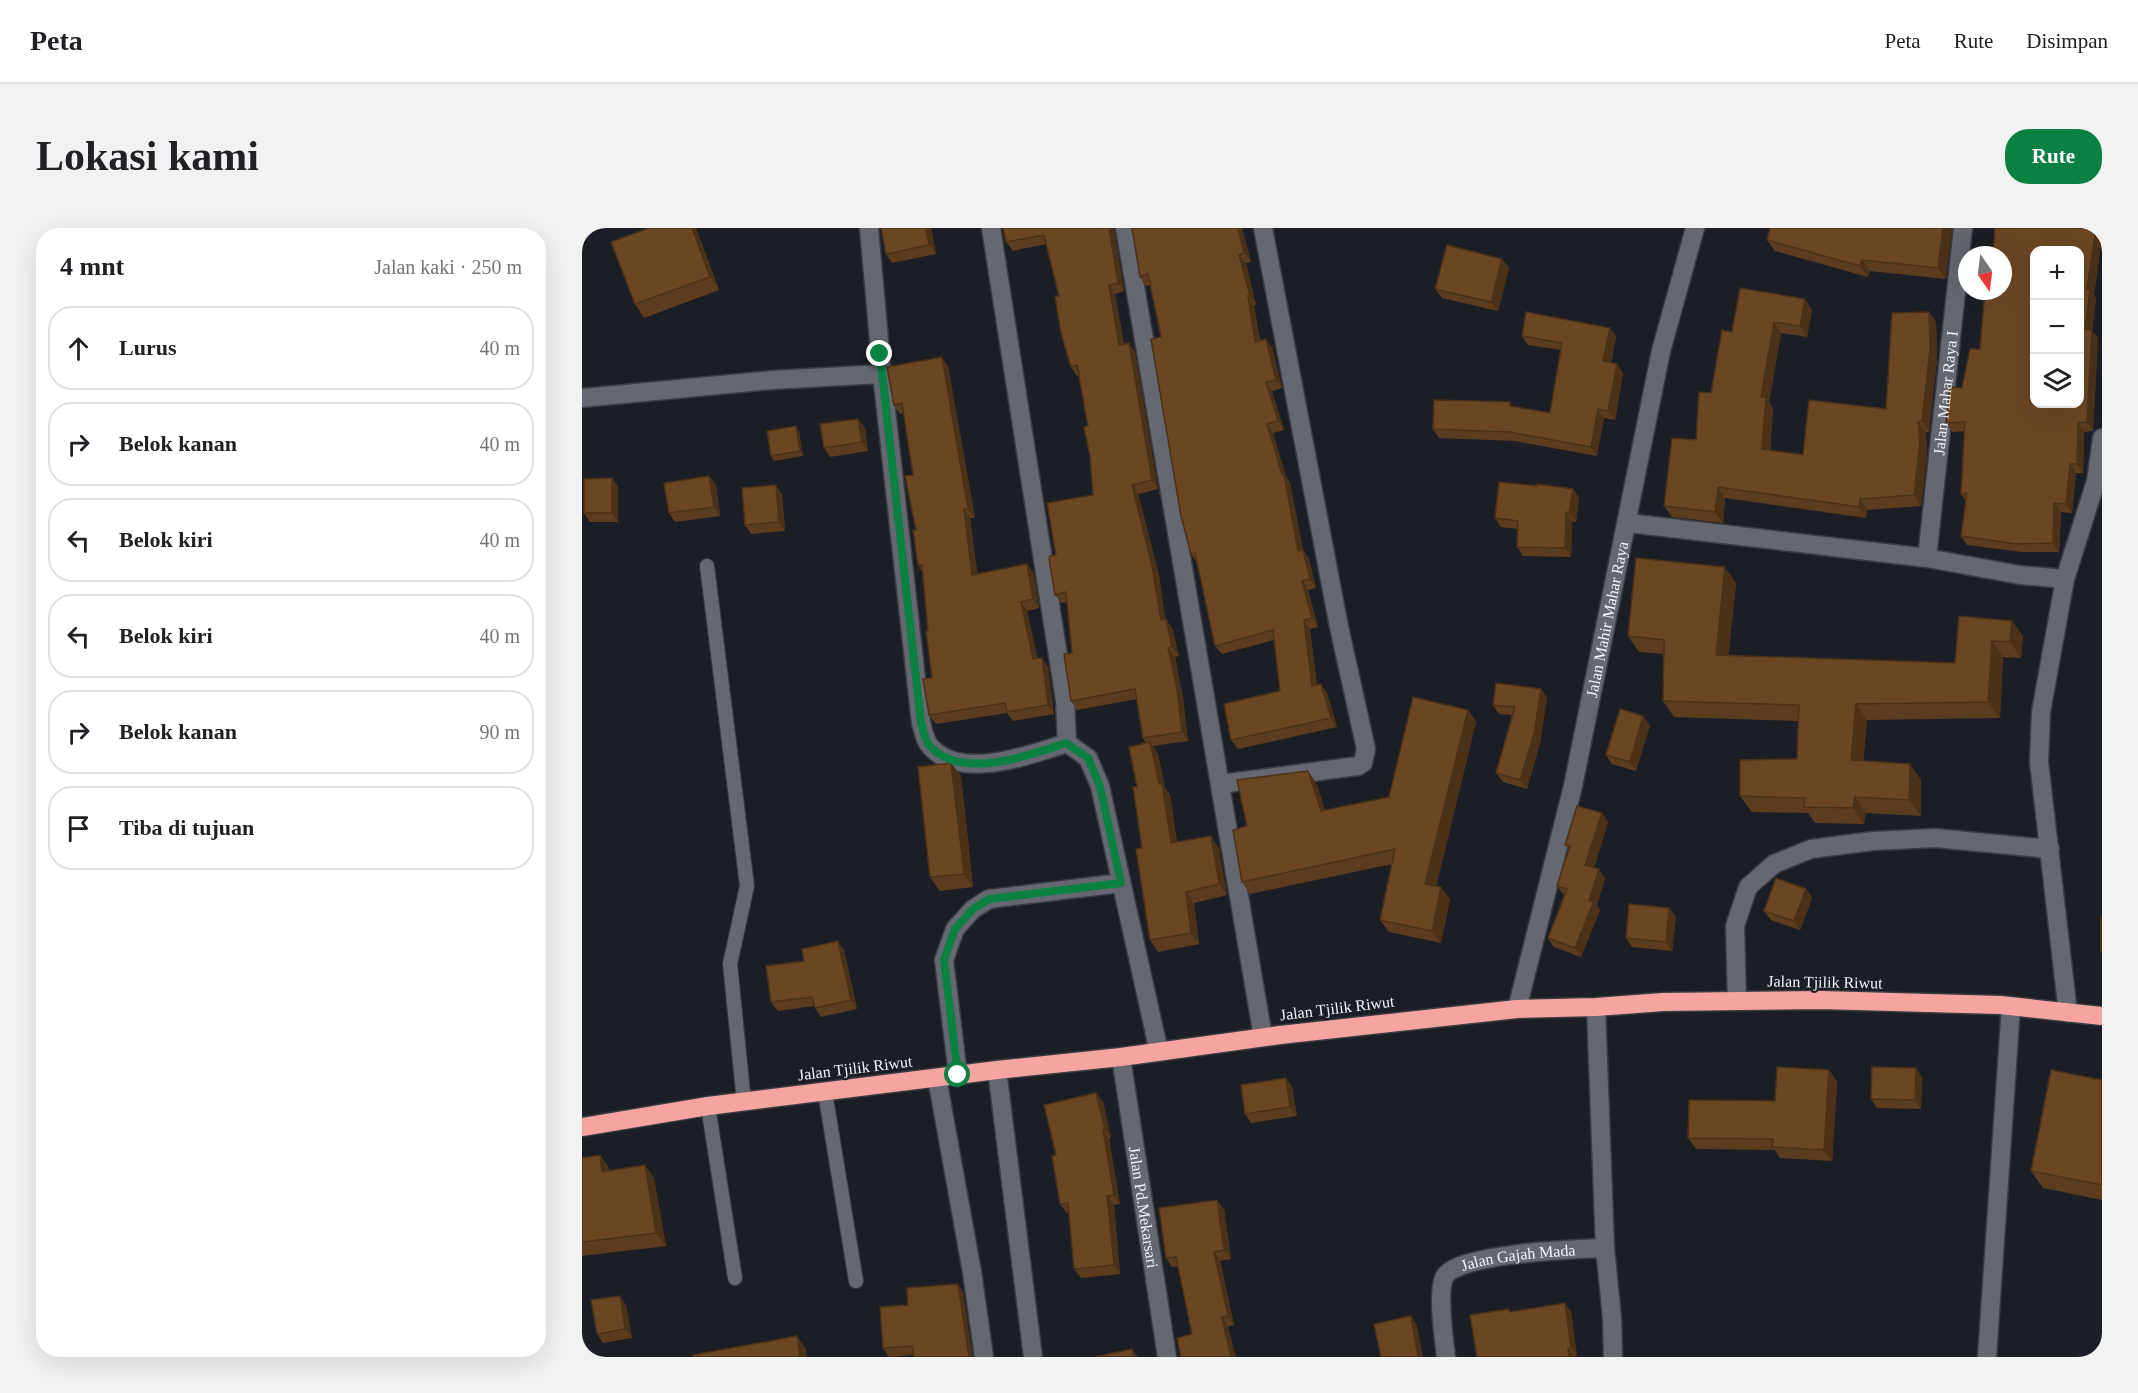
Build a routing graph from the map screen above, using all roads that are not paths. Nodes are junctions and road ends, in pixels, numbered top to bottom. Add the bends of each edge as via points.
1 (869, 228) edge
2 (991, 228) edge
3 (1125, 228) edge
4 (1263, 228) edge
5 (1695, 228) edge
6 (1963, 228) edge
7 (882, 374) junction
8 (582, 398) edge
9 (2102, 438) edge
10 (1628, 523) junction
11 (1927, 558) junction
12 (707, 566) dead end
13 (2065, 579) junction
14 (1066, 743) junction
15 (1220, 784) junction
16 (2050, 849) junction
17 (1121, 883) junction
18 (1737, 1001) junction
19 (2011, 1006) junction
20 (1596, 1007) junction
21 (1517, 1009) junction
22 (2068, 1012) junction
23 (2102, 1016) edge
24 (1263, 1037) junction
25 (1159, 1052) junction
26 (1120, 1057) junction
27 (997, 1070) junction
28 (958, 1075) junction
29 (937, 1078) junction
30 (825, 1092) junction
31 (744, 1102) junction
32 (708, 1106) junction
33 (582, 1127) edge
34 (1605, 1248) junction
35 (735, 1278) dead end
36 (856, 1281) dead end
37 (984, 1357) edge
38 (1033, 1357) edge
39 (1167, 1357) edge
40 (1446, 1357) edge
41 (1613, 1357) edge
42 (1988, 1357) edge

1 - 7 street
2 - 14 street via 1065,700
3 - 15 street
4 - 15 street via 1366,749 1363,763 1358,766
5 - 10 street, Jalan Mahir Mahar Raya via 1661,351
6 - 11 street, Jalan Mahar Raya I
7 - 8 street
7 - 14 street via 921,723 928,744 949,761 971,764 1005,761
9 - 13 street via 2096,481
10 - 11 street
10 - 21 street, Jalan Mahir Mahar Raya via 1573,786
11 - 13 street
12 - 31 lane via 747,886 730,964
13 - 16 street via 2039,732
14 - 17 street via 1088,758 1100,786
15 - 24 street
16 - 18 street via 1935,838 1873,841 1811,849 1774,864 1748,887 1735,926
16 - 22 street
17 - 25 street
17 - 28 street via 989,899 973,909 955,929 944,960
18 - 19 highway, Jalan Tjilik Riwut
18 - 20 highway, Jalan Tjilik Riwut
19 - 22 highway, Jalan Tjilik Riwut
19 - 42 street
20 - 21 highway, Jalan Tjilik Riwut
20 - 34 street
21 - 24 highway, Jalan Tjilik Riwut
22 - 23 highway, Jalan Tjilik Riwut
24 - 25 highway, Jalan Tjilik Riwut
25 - 26 highway, Jalan Tjilik Riwut
26 - 27 highway, Jalan Tjilik Riwut
26 - 39 street, Jalan Pd.Mekarsari
27 - 28 highway, Jalan Tjilik Riwut
27 - 38 street
28 - 29 highway, Jalan Tjilik Riwut
29 - 30 highway, Jalan Tjilik Riwut
29 - 37 street
30 - 31 highway, Jalan Tjilik Riwut
30 - 36 lane
31 - 32 highway, Jalan Tjilik Riwut
32 - 33 highway, Jalan Tjilik Riwut
32 - 35 lane
34 - 40 street, Jalan Gajah Mada via 1542,1251 1449,1271 1444,1278 1442,1302
34 - 41 street

